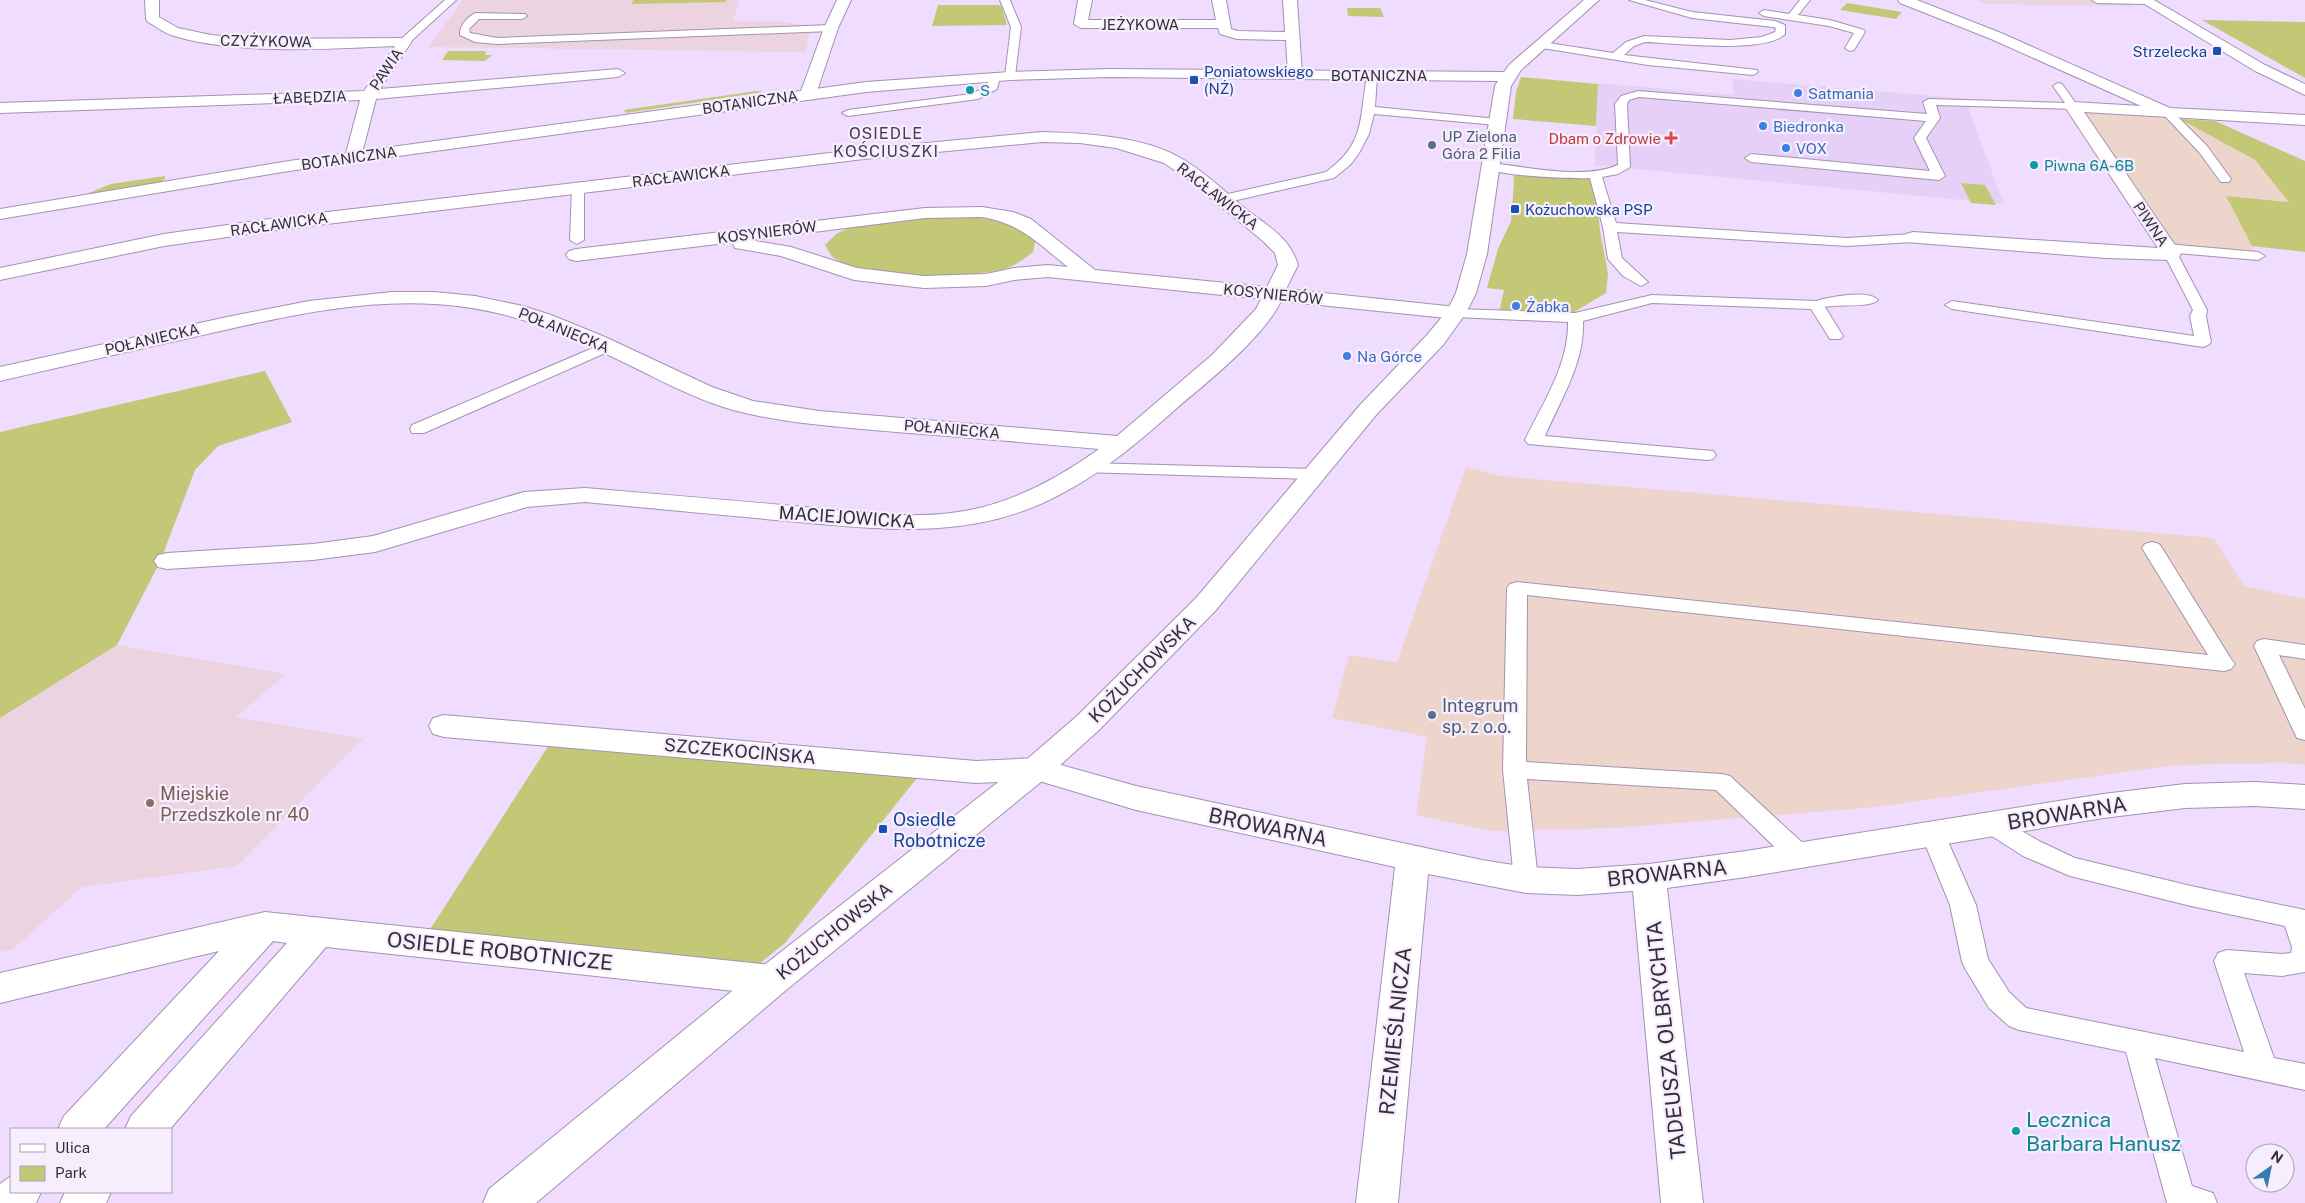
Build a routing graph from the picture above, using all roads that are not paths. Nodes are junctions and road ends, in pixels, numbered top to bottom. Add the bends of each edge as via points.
1 (152, 0) edge
2 (450, 0) edge
3 (844, 0) edge
4 (1005, 0) edge
5 (1085, 0) edge
6 (1220, 0) edge
7 (1290, 0) edge
8 (1592, 0) edge
9 (1634, 0) edge
10 (1805, 0) edge
11 (1905, 0) edge
12 (2097, 0) edge
13 (2146, 1) edge
14 (1736, 9) dead end
15 (522, 16) dead end
16 (1791, 17) junction
17 (1224, 24) junction
18 (831, 28) junction
19 (1292, 36) junction
20 (405, 41) junction
21 (1542, 44) junction
22 (1850, 48) dead end
23 (1615, 57) junction
24 (1753, 72) dead end
25 (618, 73) dead end
26 (1295, 74) junction
27 (1010, 76) junction
28 (1372, 76) junction
29 (995, 77) junction
30 (1504, 84) junction
31 (2058, 86) dead end
32 (2305, 90) edge
33 (808, 94) junction
34 (369, 95) junction
35 (2073, 107) junction
36 (0, 108) edge
37 (1369, 110) junction
38 (2167, 112) junction
39 (848, 113) dead end
40 (1934, 118) junction
41 (2305, 120) edge
42 (1497, 122) junction
43 (353, 157) junction
44 (1751, 158) dead end
45 (1491, 167) junction
46 (1595, 174) junction
47 (2225, 179) dead end
48 (578, 188) junction
49 (1224, 199) junction
50 (0, 214) edge
51 (838, 223) junction
52 (1610, 227) junction
53 (1913, 238) joint
54 (1048, 240) junction
55 (696, 241) junction
56 (577, 248) joint
57 (2169, 251) junction
58 (2258, 256) dead end
59 (807, 258) junction
60 (0, 274) edge
61 (1014, 274) junction
62 (1090, 275) junction
63 (1641, 282) dead end
64 (1275, 295) junction
65 (1872, 300) dead end
66 (1816, 305) junction
67 (1952, 305) dead end
68 (1456, 313) junction
69 (1575, 318) junction
70 (1835, 336) dead end
71 (607, 347) junction
72 (0, 374) edge
73 (418, 428) dead end
74 (1122, 444) junction
75 (1707, 455) dead end
76 (1090, 468) junction
77 (1314, 474) junction
78 (2152, 548) dead end
79 (167, 561) dead end
80 (2305, 652) edge
81 (444, 726) dead end
82 (2305, 732) edge
83 (1036, 769) junction
84 (1514, 770) junction
85 (2305, 797) edge
86 (1992, 825) junction
87 (1933, 834) junction
88 (1799, 855) junction
89 (1413, 859) junction
90 (1650, 877) junction
91 (1526, 880) junction
92 (2300, 919) edge
93 (265, 926) junction
94 (318, 932) junction
95 (772, 980) junction
96 (0, 988) edge
97 (2137, 1042) junction
98 (2263, 1068) junction
99 (2305, 1077) edge
100 (87, 1127) edge
101 (146, 1128) edge
102 (19, 1193) edge
103 (89, 1193) edge
104 (10, 1203) edge
105 (80, 1203) edge
106 (504, 1203) edge
107 (1377, 1203) edge
108 (1682, 1203) edge
109 (2202, 1203) edge

1 - 20 street, CZYŻYKOWA via 149,7 154,22 175,31 223,42
2 - 20 lane, PAWIA
3 - 18 street
4 - 27 lane via 1016,27
5 - 17 street, JEŻYKOWA via 1081,24
6 - 17 street
7 - 19 street
8 - 21 street
9 - 23 lane via 1692,15 1775,24 1780,27 1780,34 1763,40 1730,43 1644,39 1630,44
10 - 16 lane
11 - 38 street via 1996,36
12 - 13 lane
13 - 32 street
14 - 16 lane
15 - 18 lane via 476,16 464,29 466,35 475,39 496,41
16 - 22 lane via 1860,32
17 - 19 street via 1225,32 1238,36
18 - 33 street
19 - 26 street
20 - 34 street, PAWIA
21 - 23 lane
21 - 30 street via 1516,66
23 - 24 lane
25 - 34 street, ŁABĘDZIA
26 - 27 street, BOTANICZNA
26 - 28 street, BOTANICZNA
27 - 29 street, BOTANICZNA
28 - 30 street, BOTANICZNA via 1448,76
28 - 37 lane
29 - 33 street, BOTANICZNA via 866,86
29 - 39 lane via 991,89 974,97
30 - 42 street, KOŻUCHOWSKA
31 - 35 lane
33 - 43 street, BOTANICZNA
34 - 36 street, ŁABĘDZIA
34 - 43 street, PAWIA
35 - 38 street
35 - 40 lane via 1929,102
35 - 57 street, PIWNA
37 - 42 lane
37 - 49 lane via 1359,146 1330,175
38 - 41 street
38 - 47 lane via 2203,149
40 - 44 lane via 1920,138 1938,176
40 - 46 lane via 1638,94 1625,98 1622,104 1624,167 1617,172
42 - 45 street, KOŻUCHOWSKA
43 - 50 street, BOTANICZNA
45 - 46 lane
45 - 68 street, KOŻUCHOWSKA via 1477,254 1466,293
46 - 52 lane
48 - 49 street, RACŁAWICKA via 982,142 1062,137 1116,143 1160,154 1178,163
48 - 56 lane
48 - 60 street, RACŁAWICKA via 164,240
49 - 64 street, RACŁAWICKA via 1284,251 1288,265
51 - 54 street, KOSYNIERÓW via 925,213 982,212 1024,223
51 - 55 street, KOSYNIERÓW
51 - 59 street, KOSYNIERÓW via 815,241
52 - 53 lane via 1847,242
52 - 63 lane via 1616,259
53 - 57 street, PIWNA via 1980,240 2128,254
54 - 61 street, KOSYNIERÓW via 1044,255 1033,265
54 - 62 street, KOSYNIERÓW
55 - 56 street, KOSYNIERÓW
55 - 59 street, KOSYNIERÓW via 754,245
57 - 58 lane
57 - 67 lane via 2200,310 2198,316 2203,342
59 - 61 street, KOSYNIERÓW via 854,274 924,282 986,280
61 - 62 street, KOSYNIERÓW via 1048,271
62 - 64 street, KOSYNIERÓW
64 - 68 street, KOSYNIERÓW
64 - 74 street, MACIEJOWICKA via 1265,312 1220,360
65 - 66 lane via 1834,300
66 - 69 lane via 1652,299
66 - 70 lane
68 - 69 lane
68 - 77 street, KOŻUCHOWSKA
69 - 75 lane via 1576,338 1567,370 1534,440
71 - 72 street, POŁANIECKA via 562,326 516,310 448,299 406,298 312,307 252,317
71 - 73 lane
71 - 74 street, POŁANIECKA via 724,399 772,412
74 - 76 street, MACIEJOWICKA
76 - 77 lane
76 - 79 street, MACIEJOWICKA via 1049,492 1001,510 952,521 899,523 586,495 556,496 491,508 375,544 313,552
77 - 83 street, KOŻUCHOWSKA via 1206,604 1088,723
78 - 84 lane via 2224,664 1517,588
80 - 82 lane via 2264,646
81 - 83 street, SZCZEKOCIŃSKA via 976,772
83 - 89 street, BROWARNA via 1136,798
83 - 95 street, KOŻUCHOWSKA
84 - 88 lane via 1722,782
84 - 91 lane
85 - 86 street, BROWARNA via 2255,794 2185,796
86 - 87 street, BROWARNA
86 - 92 lane via 2032,849 2070,866
87 - 88 street, BROWARNA
87 - 97 lane via 1963,905 1975,962 1999,1000 2019,1018
88 - 90 street, BROWARNA
89 - 91 street, BROWARNA
89 - 107 street, RZEMIEŚLNICZA
90 - 91 street, BROWARNA via 1577,882
90 - 108 street, TADEUSZA OLBRYCHTA
92 - 98 lane via 2305,947 2302,962 2282,965 2227,961
93 - 94 street, OSIEDLE ROBOTNICZE
93 - 96 street, OSIEDLE ROBOTNICZE
93 - 100 street
94 - 95 street, OSIEDLE ROBOTNICZE
94 - 101 street
95 - 106 street, KOŻUCHOWSKA
97 - 98 lane
97 - 109 lane via 2180,1198
98 - 99 lane
102 - 104 street
103 - 105 street

